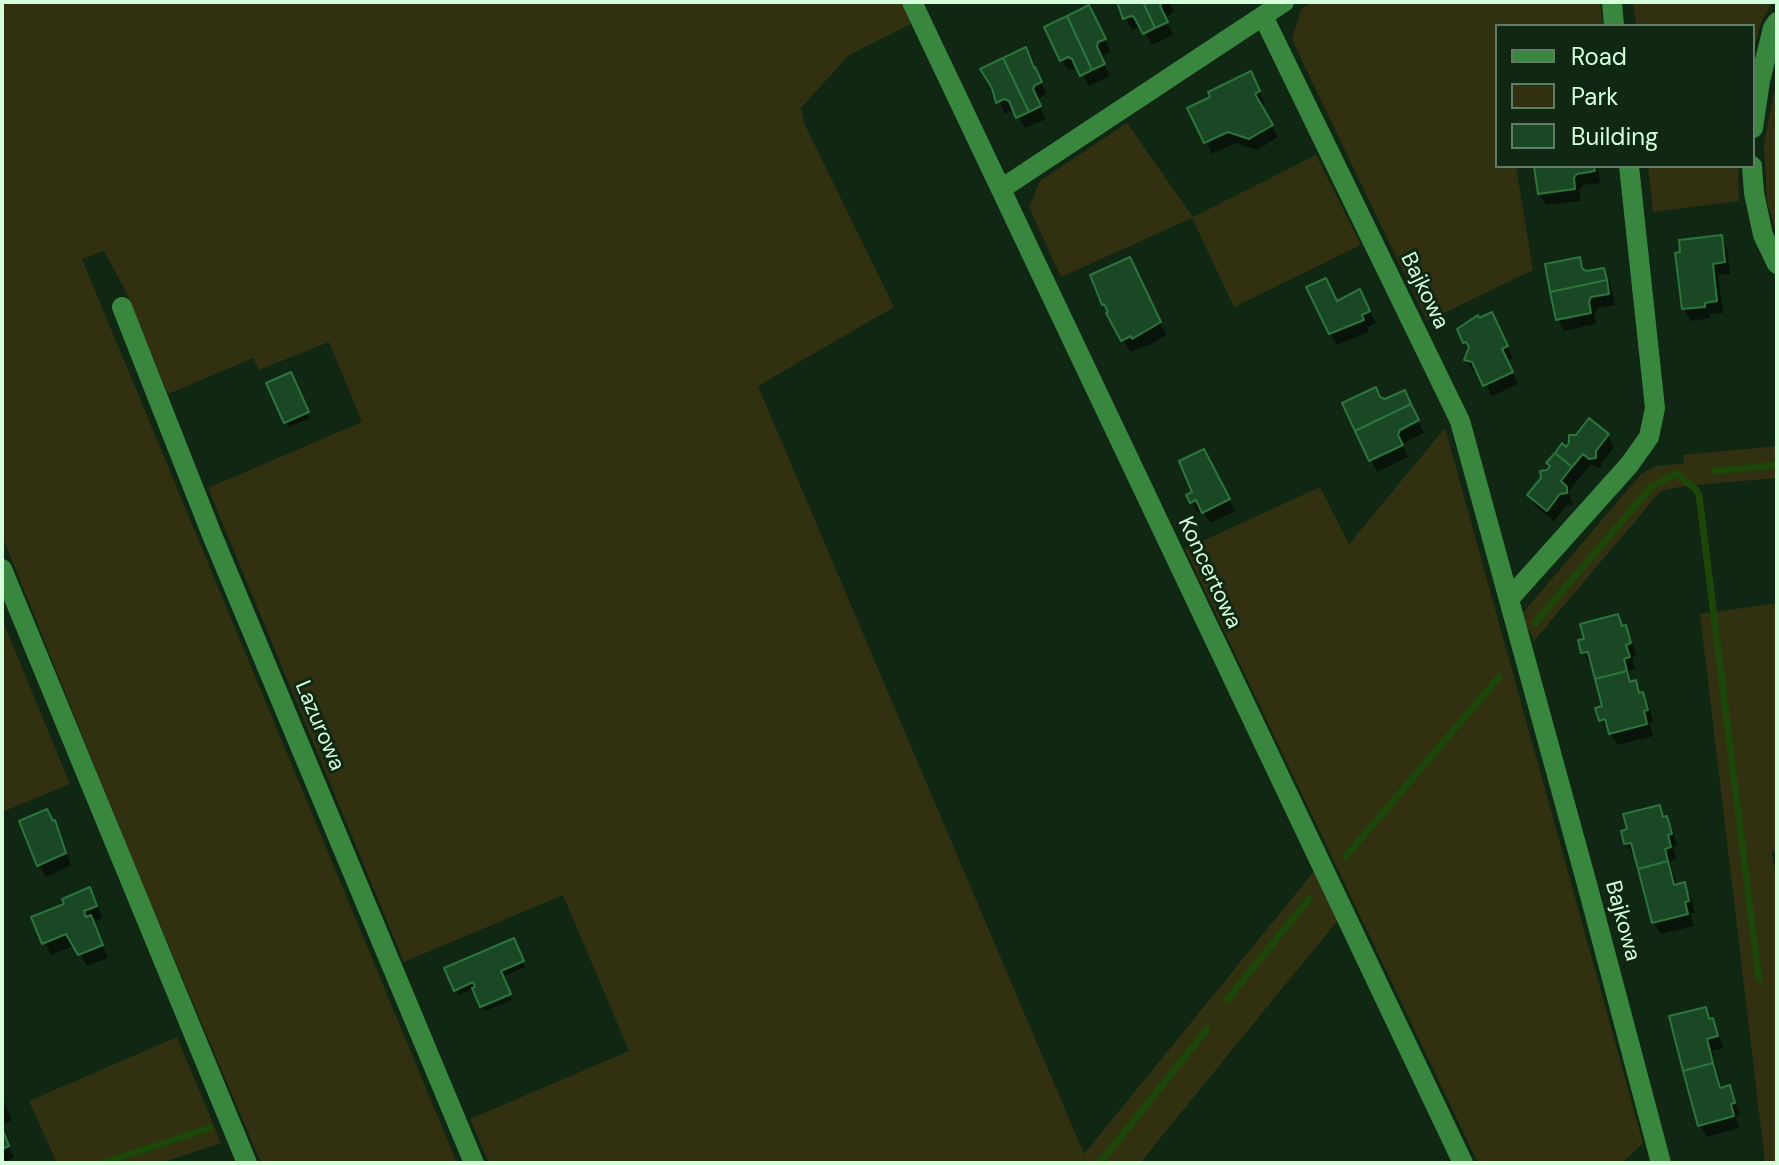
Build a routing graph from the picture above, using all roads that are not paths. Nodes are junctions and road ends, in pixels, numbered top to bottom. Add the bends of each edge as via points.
1 (912, 2) edge
2 (1284, 2) edge
3 (1612, 2) edge
4 (1263, 16) junction
5 (1777, 22) edge
6 (1614, 24) edge
7 (1755, 115) edge
8 (1629, 168) edge
9 (1752, 168) edge
10 (1001, 189) junction
11 (1777, 264) edge
12 (122, 307) dead end
13 (2, 569) edge
14 (1509, 599) junction
15 (247, 1163) edge
16 (474, 1163) edge
17 (1463, 1163) edge
18 (1661, 1163) edge

1 - 10 street, Koncertowa
2 - 4 street
3 - 6 street
4 - 10 street
4 - 14 street, Bajkowa via 1460,421
5 - 7 street
8 - 14 street via 1655,408 1649,437
9 - 11 street via 1763,235
10 - 17 street, Koncertowa
12 - 16 street, Lazurowa
13 - 15 street
14 - 18 street, Bajkowa

